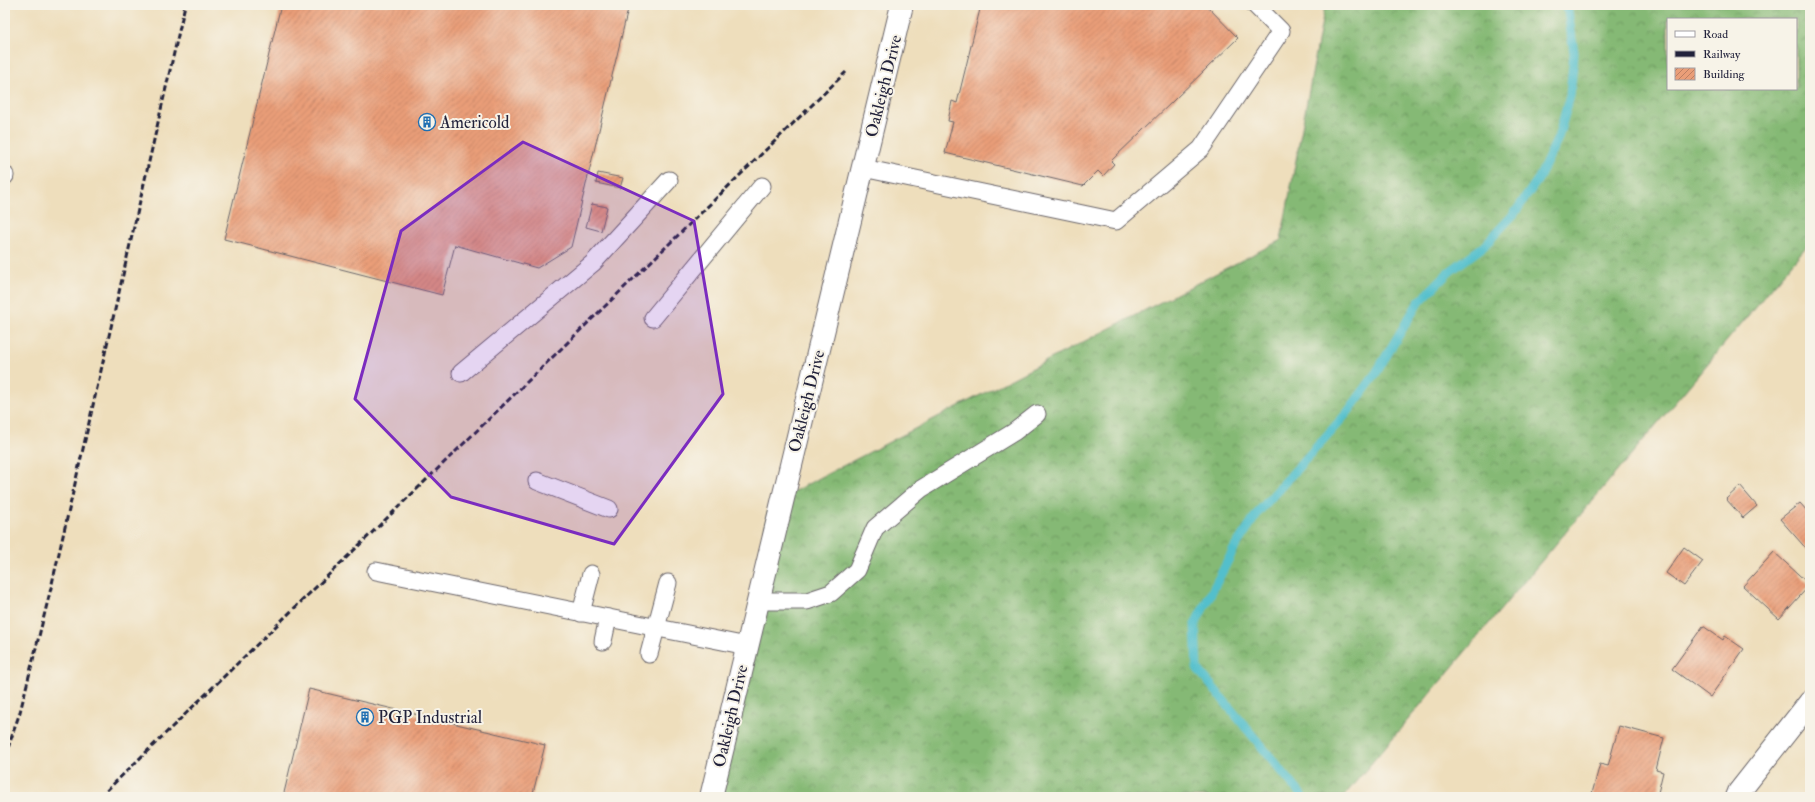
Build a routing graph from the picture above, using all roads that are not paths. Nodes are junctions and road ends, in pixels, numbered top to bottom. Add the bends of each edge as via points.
1 (902, 5) edge
2 (1255, 5) edge
3 (863, 168) junction
4 (670, 180) dead end
5 (762, 186) dead end
6 (653, 318) dead end
7 (461, 373) dead end
8 (1037, 414) dead end
9 (537, 481) dead end
10 (609, 509) dead end
11 (376, 570) dead end
12 (591, 574) dead end
13 (668, 583) dead end
14 (757, 601) junction
15 (581, 612) junction
16 (608, 618) junction
17 (657, 628) junction
18 (603, 641) dead end
19 (747, 646) junction
20 (649, 654) dead end
21 (1810, 702) edge
22 (710, 797) edge
23 (1737, 797) edge

1 - 3 street, Oakleigh Drive
2 - 3 lane via 1281,31 1201,149 1116,221
3 - 14 street, Oakleigh Drive
4 - 7 lane via 593,263
5 - 6 lane
8 - 14 lane via 1014,432 921,489 875,528 857,570 832,593 807,601
9 - 10 lane
11 - 15 lane
12 - 15 lane
13 - 17 lane
14 - 19 street, Oakleigh Drive
15 - 16 lane
16 - 17 lane
16 - 18 lane
17 - 19 lane
17 - 20 lane
19 - 22 street, Oakleigh Drive
21 - 23 street

